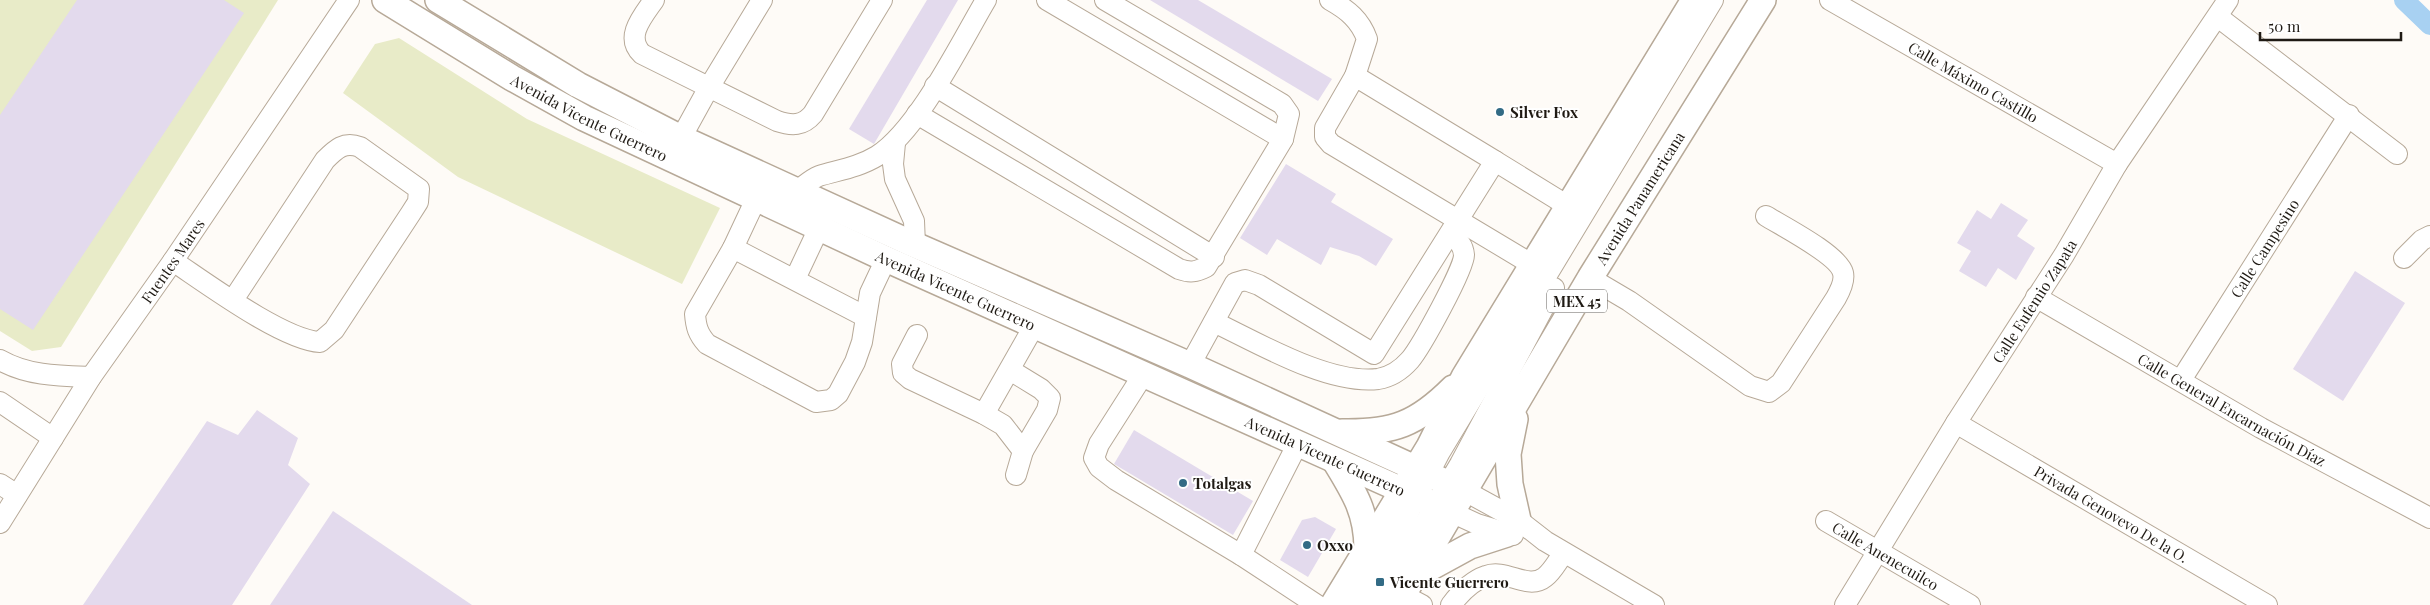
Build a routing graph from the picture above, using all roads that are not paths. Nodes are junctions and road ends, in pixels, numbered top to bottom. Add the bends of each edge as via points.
1 (349, 0) edge
2 (385, 0) edge
3 (438, 0) edge
4 (654, 0) edge
5 (762, 0) edge
6 (882, 0) edge
7 (986, 0) edge
8 (1046, 0) edge
9 (1105, 0) edge
10 (1330, 0) edge
11 (1694, 0) edge
12 (1713, 0) edge
13 (1726, 0) edge
14 (1762, 0) edge
15 (1830, 0) edge
16 (2223, 8) edge
17 (1355, 76) junction
18 (935, 86) junction
19 (708, 88) junction
20 (917, 114) junction
21 (2349, 115) junction
22 (681, 138) junction
23 (1283, 139) junction
24 (895, 143) junction
25 (2397, 154) dead end
26 (1495, 161) junction
27 (2117, 164) junction
28 (797, 190) junction
29 (756, 199) junction
30 (1568, 206) junction
31 (1766, 216) dead end
32 (1454, 227) junction
33 (819, 228) junction
34 (2430, 236) edge
35 (915, 245) junction
36 (733, 248) junction
37 (1214, 257) junction
38 (2404, 258) dead end
39 (886, 259) junction
40 (173, 261) junction
41 (1533, 265) junction
42 (1590, 278) junction
43 (795, 279) junction
44 (2036, 297) junction
45 (233, 300) junction
46 (866, 317) junction
47 (1214, 322) junction
48 (1034, 326) junction
49 (917, 335) dead end
50 (1374, 354) junction
51 (0, 360) edge
52 (1190, 365) junction
53 (1010, 370) junction
54 (1143, 374) junction
55 (92, 377) junction
56 (1464, 378) junction
57 (1379, 379) junction
58 (2181, 380) junction
59 (0, 402) edge
60 (1518, 402) junction
61 (984, 414) junction
62 (1956, 423) junction
63 (1335, 432) junction
64 (53, 438) junction
65 (1298, 443) junction
66 (1023, 451) junction
67 (1335, 461) junction
68 (1016, 475) dead end
69 (1439, 480) junction
70 (0, 484) edge
71 (17, 495) junction
72 (1427, 502) junction
73 (2430, 518) edge
74 (1826, 521) dead end
75 (0, 523) edge
76 (1513, 527) junction
77 (1367, 549) junction
78 (1564, 552) junction
79 (1876, 552) junction
80 (1241, 555) junction
81 (1409, 595) edge
82 (1317, 605) edge
83 (1333, 605) edge
84 (1355, 605) edge
85 (1376, 605) edge
86 (1451, 605) edge
87 (1654, 605) edge
88 (1845, 605) edge
89 (1970, 605) edge
90 (2267, 605) edge

1 - 40 street, Fuentes Mares
2 - 29 main road, Avenida Vicente Guerrero via 555,102
3 - 22 main road, Avenida Vicente Guerrero via 578,85
4 - 19 street via 635,31 638,50
5 - 19 street
6 - 19 street via 814,114 804,122 794,125 777,121
7 - 18 street
8 - 23 street
9 - 23 street via 1282,104 1289,114
10 - 17 street via 1358,21 1367,39
11 - 30 main road, Avenida Panamericana / MEX 45
12 - 69 street
13 - 69 street
14 - 42 main road, Avenida Panamericana / MEX 45
15 - 27 street, Calle Máximo Castillo
16 - 21 street
16 - 27 street, Calle Eufemio Zapata
17 - 26 street
17 - 32 street via 1324,128 1325,137
18 - 20 street
18 - 37 street
19 - 22 street
20 - 24 street
20 - 37 street via 1179,269 1198,271
21 - 25 street
21 - 58 street, Calle Campesino
22 - 28 main road, Avenida Vicente Guerrero
23 - 37 street
24 - 28 street via 875,157 849,169 817,177
24 - 35 street via 895,179 914,221
26 - 30 street
26 - 32 street
27 - 44 street, Calle Eufemio Zapata
28 - 35 main road, Avenida Vicente Guerrero
29 - 33 main road, Avenida Vicente Guerrero
29 - 36 street
30 - 41 main road, Avenida Panamericana / MEX 45
31 - 42 street via 1839,264 1844,273 1836,298 1781,383 1769,392 1750,386 1629,301
32 - 41 street
32 - 50 street
32 - 57 street via 1464,257 1459,274 1411,359 1397,372
33 - 39 main road, Avenida Vicente Guerrero
33 - 43 street
34 - 38 street
35 - 52 main road, Avenida Vicente Guerrero
36 - 43 street
36 - 46 street via 695,314 699,336 707,344 807,397 823,402 838,394 862,342
39 - 46 street via 870,293
39 - 48 main road, Avenida Vicente Guerrero
40 - 45 street
40 - 55 street, Fuentes Mares
41 - 56 main road, Avenida Panamericana / MEX 45
42 - 60 main road, Avenida Panamericana / MEX 45
43 - 46 street
44 - 58 street, Calle General Encarnación Díaz
44 - 62 street, Calle Eufemio Zapata
45 - 45 street via 301,339 320,342 327,337 411,213 418,202 419,189 360,147 344,145 325,160
47 - 50 street via 1235,283 1245,280 1259,285
47 - 52 street
47 - 57 street via 1323,372
48 - 53 street
48 - 54 main road, Avenida Vicente Guerrero
49 - 61 street via 902,364 906,376
50 - 57 street
51 - 55 street via 12,367 51,376
52 - 63 main road, Avenida Vicente Guerrero
53 - 61 street
53 - 66 street via 1050,398 1047,410
54 - 65 main road, Avenida Vicente Guerrero
54 - 80 street via 1099,444 1094,458 1099,467 1116,480
55 - 64 street, Fuentes Mares
56 - 63 main road via 1432,408 1408,422 1388,430
56 - 69 main road, Avenida Panamericana / MEX 45
58 - 73 street, Calle General Encarnación Díaz via 2261,428
59 - 64 street
60 - 69 main road, Avenida Panamericana / MEX 45
60 - 76 main road via 1508,454
61 - 66 street via 1003,425
62 - 79 street, Calle Eufemio Zapata
62 - 90 street, Privada Genovevo De la O.
63 - 69 main road, Avenida Vicente Guerrero
64 - 71 street, Fuentes Mares
65 - 67 main road, Avenida Vicente Guerrero
65 - 80 street
66 - 68 street
67 - 72 main road, Avenida Vicente Guerrero
67 - 77 main road via 1355,494 1364,517
69 - 72 main road, Avenida Panamericana / MEX 45
69 - 72 main road, Avenida Panamericana / MEX 45
69 - 76 street, Avenida Vicente Guerrero
70 - 71 street
71 - 75 street, Fuentes Mares
72 - 76 street, Avenida Vicente Guerrero
72 - 77 main road, Avenida Panamericana / MEX 45
72 - 81 main road, Avenida Panamericana / MEX 45
72 - 84 street
72 - 85 street
74 - 79 street, Calle Anenecuilco
76 - 78 street, Avenida Vicente Guerrero
76 - 81 main road via 1470,546
77 - 83 main road, Avenida Panamericana / MEX 45
78 - 86 street via 1545,578 1533,582 1502,574 1486,575 1464,589
78 - 87 street, Avenida Vicente Guerrero
79 - 88 street, Calle Eufemio Zapata
79 - 89 street, Calle Anenecuilco
80 - 82 street

